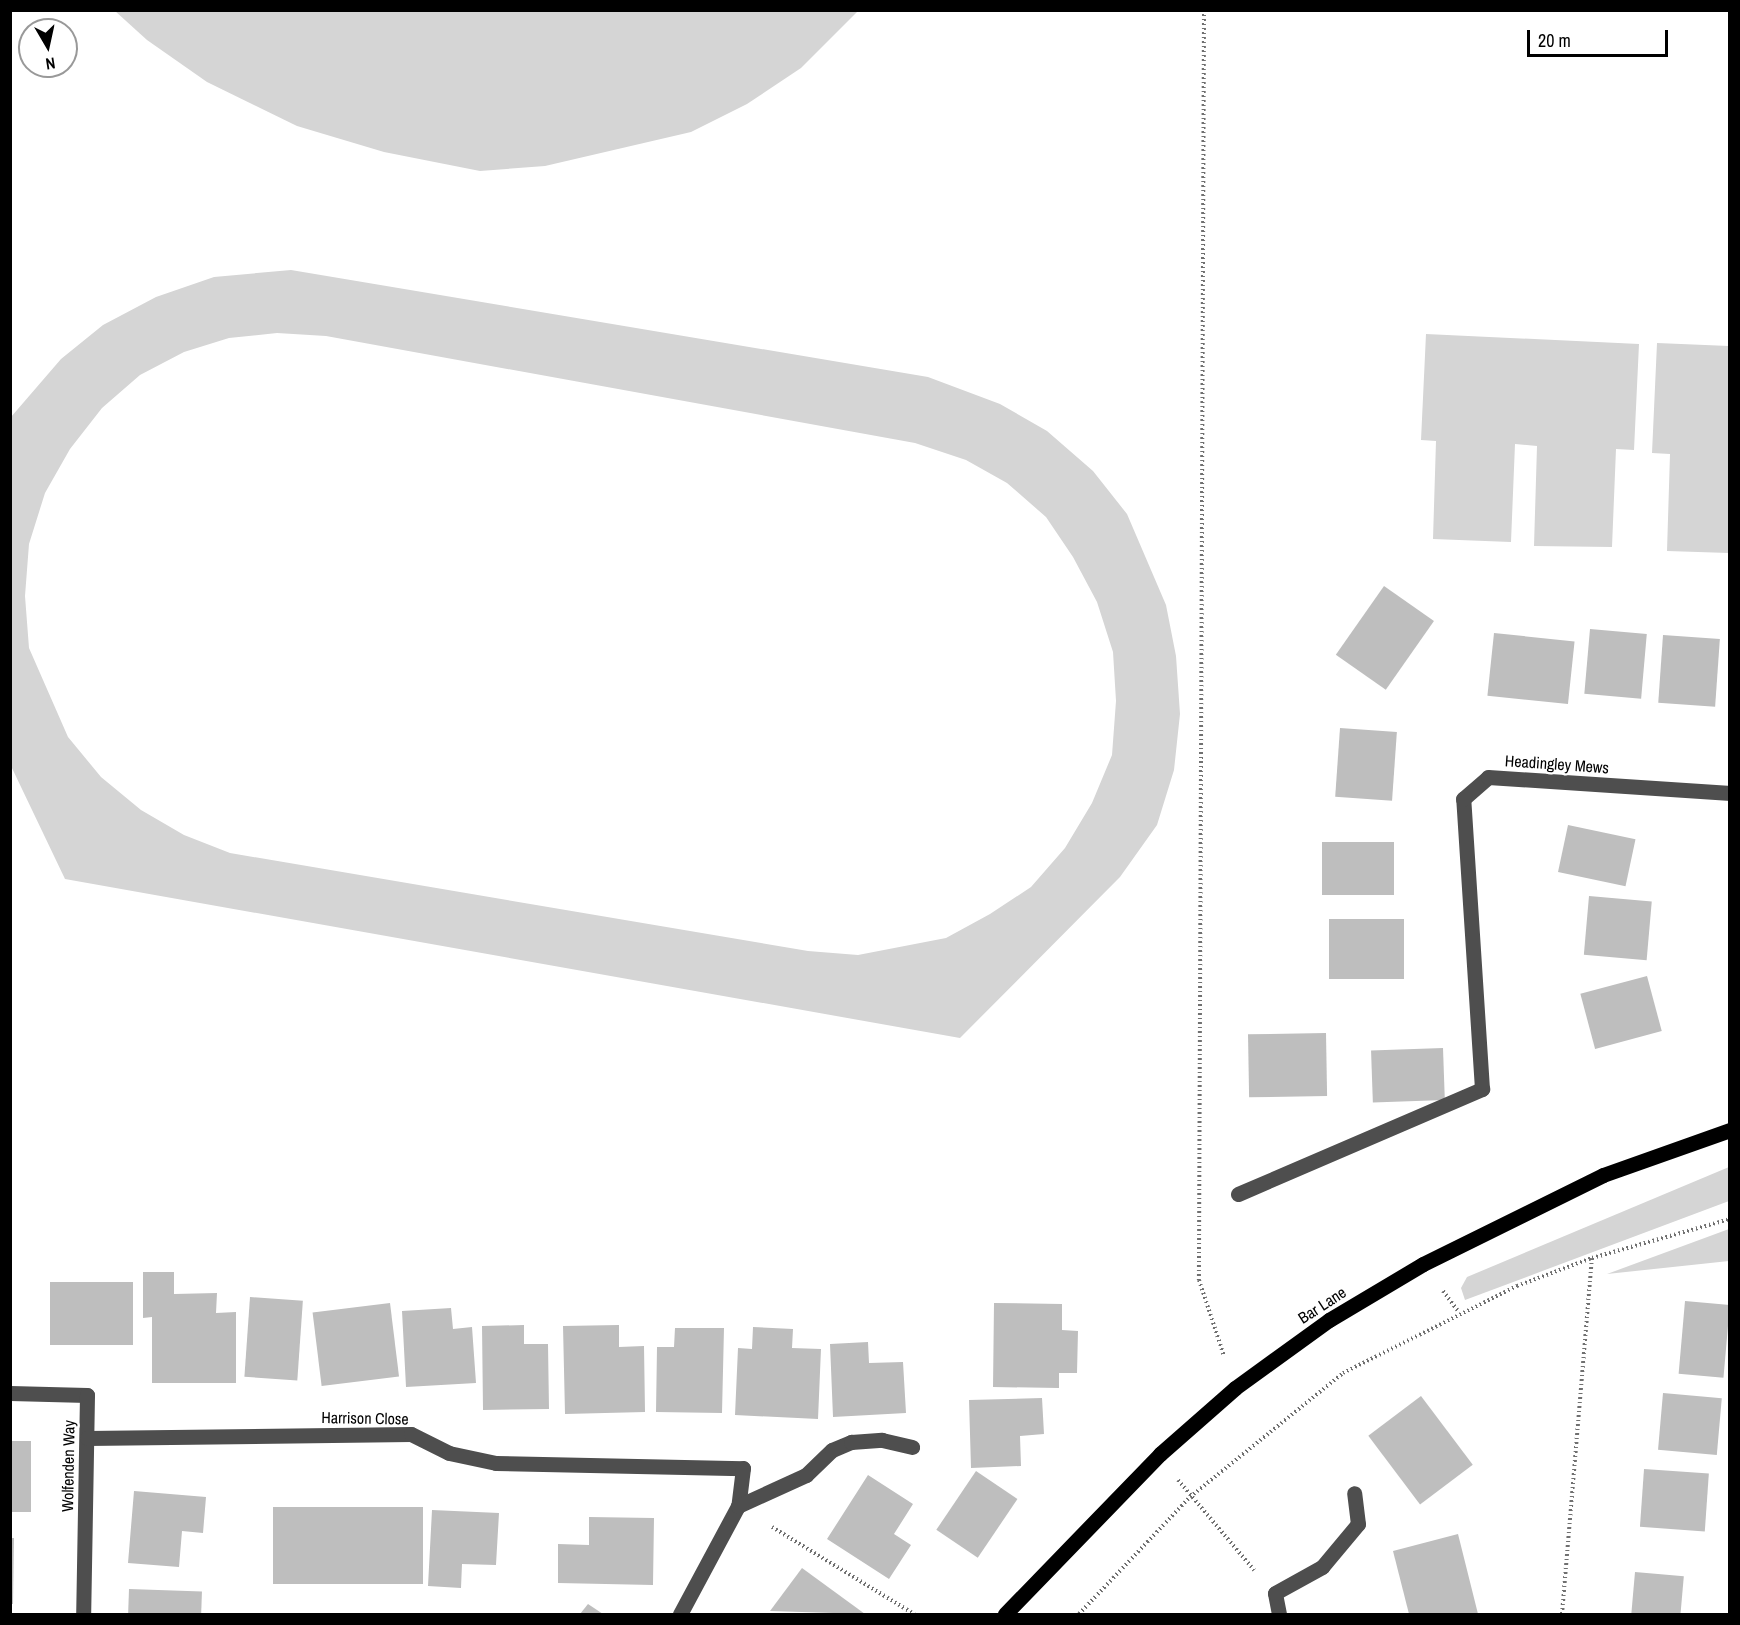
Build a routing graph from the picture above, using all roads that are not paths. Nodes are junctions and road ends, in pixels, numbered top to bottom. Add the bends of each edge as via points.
1 (1730, 793) edge
2 (1730, 1130) edge
3 (1238, 1194) dead end
4 (10, 1393) edge
5 (87, 1438) junction
6 (912, 1447) dead end
7 (1354, 1493) dead end
8 (738, 1506) junction
9 (83, 1614) edge
10 (680, 1614) edge
11 (1005, 1614) edge
12 (1279, 1614) edge

1 - 3 street, Headingley Mews via 1488,777 1463,799 1482,1089
2 - 11 main road, Bar Lane via 1603,1175 1423,1263 1329,1320 1235,1388 1160,1454
4 - 5 street, Wolfenden Way via 87,1395
5 - 8 street, Harrison Close via 411,1434 449,1454 496,1463 743,1468
5 - 9 street, Wolfenden Way
6 - 8 street via 882,1440 851,1442 832,1450 806,1475
7 - 12 street via 1358,1524 1322,1567 1275,1593
8 - 10 street, Harrison Close

